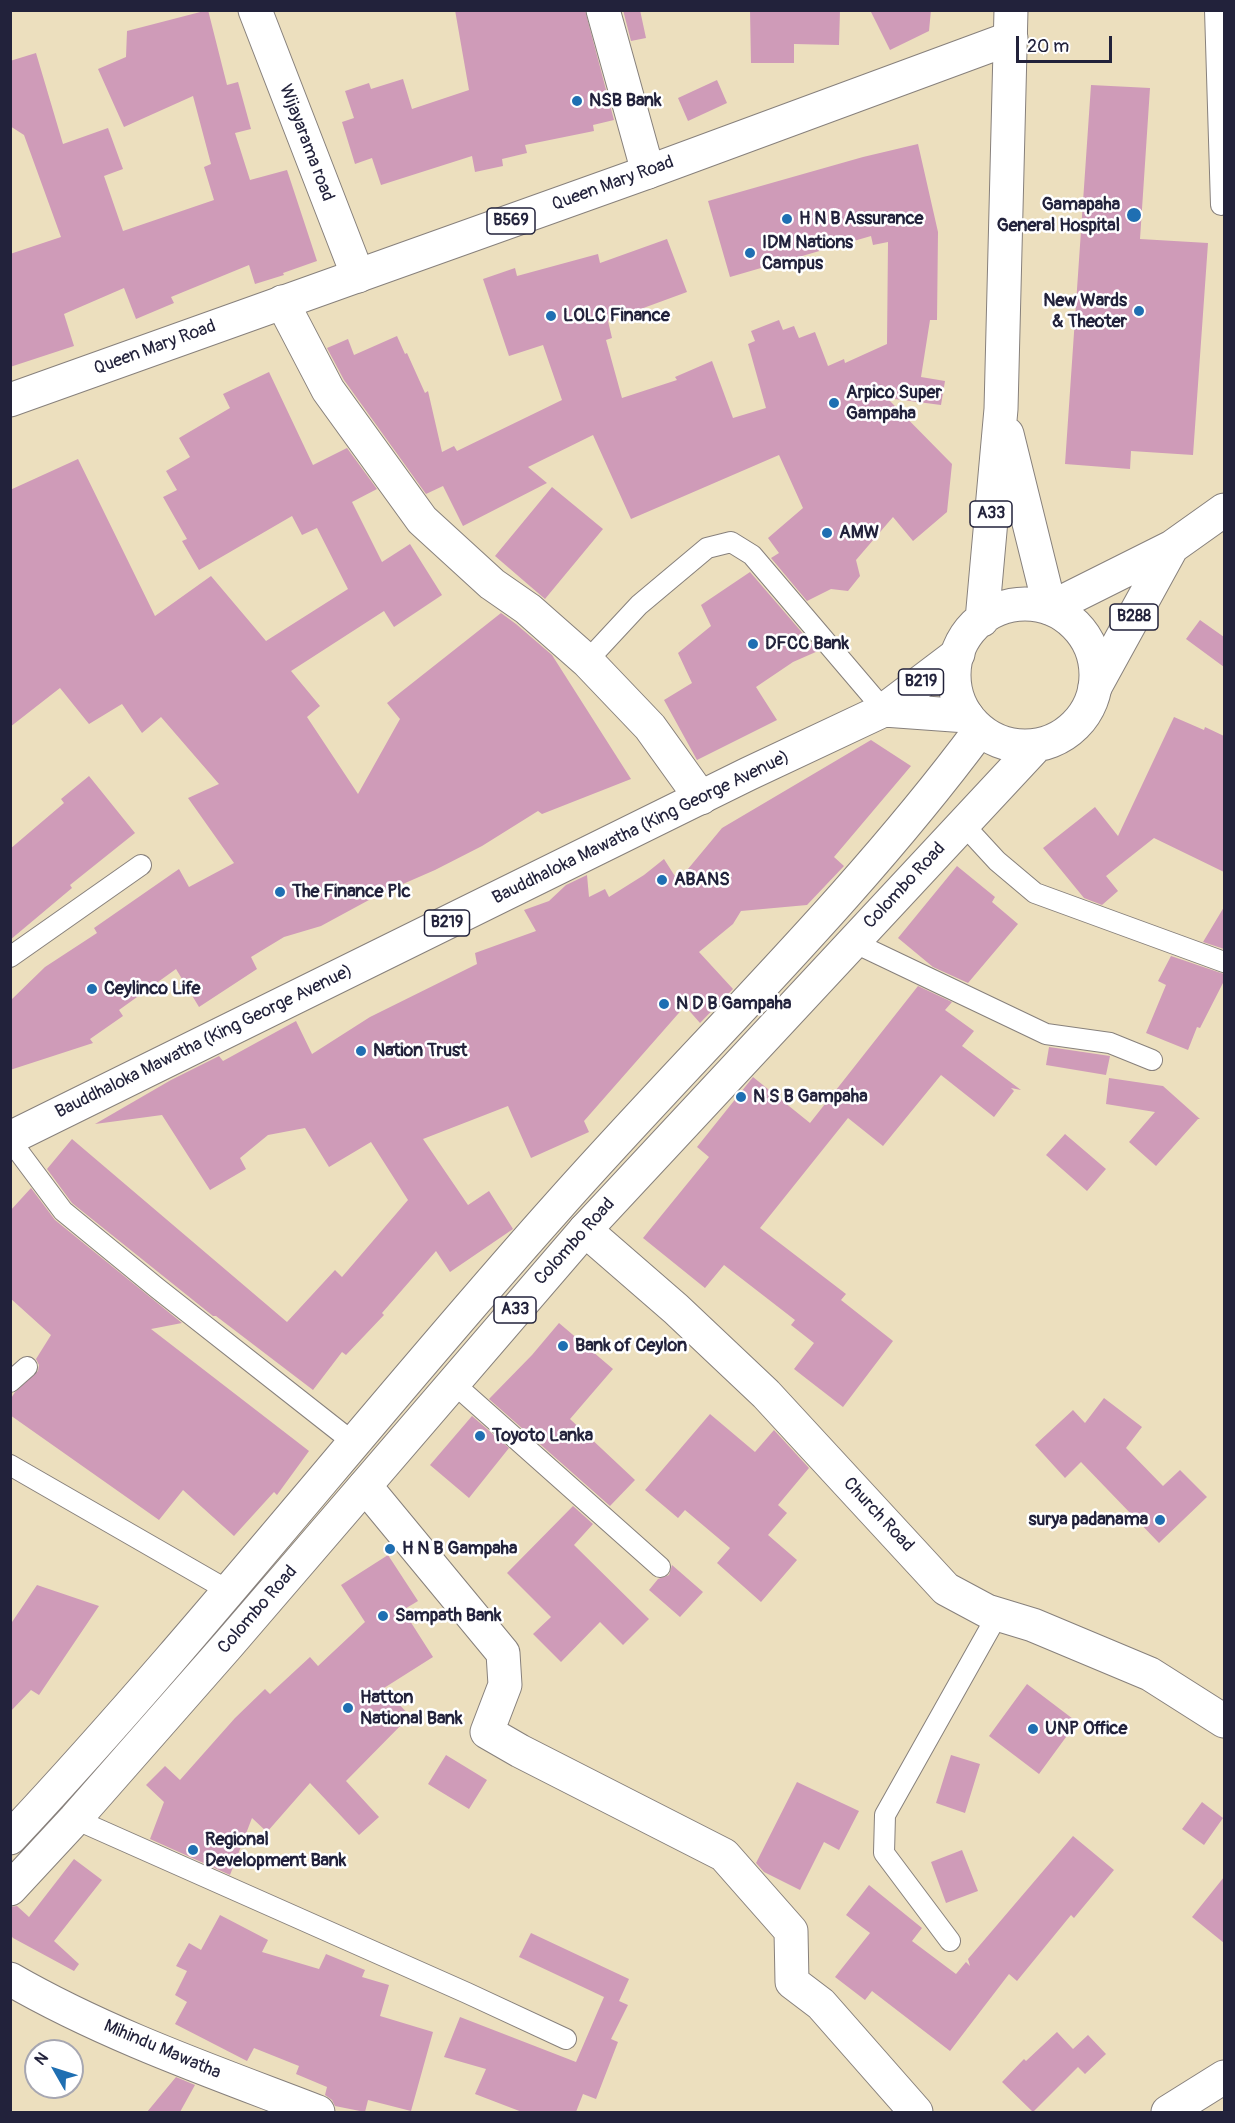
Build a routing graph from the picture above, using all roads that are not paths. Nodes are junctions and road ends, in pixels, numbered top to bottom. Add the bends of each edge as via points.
1 (255, 10) edge
2 (603, 10) edge
3 (1215, 10) edge
4 (1011, 24) edge
5 (648, 172) junction
6 (1221, 205) dead end
7 (358, 276) junction
8 (282, 302) junction
9 (10, 400) edge
10 (1001, 409) junction
11 (1224, 510) edge
12 (1172, 547) junction
13 (1050, 608) junction
14 (982, 620) junction
15 (958, 654) junction
16 (587, 661) junction
17 (1095, 687) junction
18 (884, 711) junction
19 (973, 723) junction
20 (1037, 745) junction
21 (701, 798) junction
22 (962, 824) junction
23 (141, 865) dead end
24 (853, 942) junction
25 (10, 957) edge
26 (1224, 962) edge
27 (1152, 1060) dead end
28 (10, 1139) edge
29 (558, 1206) junction
30 (585, 1230) junction
31 (27, 1366) dead end
32 (10, 1382) edge
33 (452, 1382) junction
34 (346, 1452) junction
35 (10, 1465) edge
36 (365, 1486) junction
37 (660, 1567) dead end
38 (229, 1591) junction
39 (998, 1614) junction
40 (1224, 1721) edge
41 (75, 1819) junction
42 (10, 1838) edge
43 (10, 1889) edge
44 (950, 1941) dead end
45 (10, 1978) edge
46 (566, 2039) dead end
47 (1224, 2077) edge
48 (318, 2112) edge
49 (916, 2112) edge
50 (1168, 2112) edge

1 - 7 main road, Wijayarama road
2 - 5 main road
3 - 6 lane
4 - 5 main road, Queen Mary Road / B569
4 - 10 main road, A33
5 - 7 main road, Queen Mary Road / B569
7 - 8 main road, Queen Mary Road / B569
8 - 9 main road, Queen Mary Road / B569
8 - 16 main road via 328,390 422,520 492,584 528,609
10 - 13 main road, A33
10 - 14 main road, A33
11 - 12 main road, B288
12 - 13 main road, B288
12 - 17 main road, B288
13 - 14 main road via 1014,605
13 - 17 main road via 1067,617 1091,648 1096,667
14 - 15 main road via 963,641
15 - 18 main road, Bauddhaloka Mawatha (King George Avenue) / B219
15 - 19 main road via 955,686
16 - 18 lane via 639,605 707,548 731,542 752,555
16 - 21 main road via 650,727
17 - 20 main road via 1081,719 1054,740
18 - 19 main road, Bauddhaloka Mawatha (King George Avenue) / B219
18 - 21 main road, Bauddhaloka Mawatha (King George Avenue) / B219
19 - 20 main road via 1007,744
19 - 29 main road, Colombo Road / A33 via 936,789 879,858
20 - 22 main road, Colombo Road / A33
21 - 28 main road, Bauddhaloka Mawatha (King George Avenue) / B219
22 - 24 main road, Colombo Road / A33
22 - 26 lane via 1035,893
23 - 25 lane
24 - 27 lane via 1046,1034 1110,1043
24 - 30 main road, Colombo Road / A33
28 - 34 lane via 63,1211
29 - 30 main road, Church Road
29 - 34 main road, Colombo Road / A33
30 - 33 main road, Colombo Road / A33
30 - 39 main road, Church Road via 766,1394 946,1589
31 - 32 lane
33 - 36 main road, Colombo Road / A33
33 - 37 lane
34 - 36 main road
34 - 38 main road, Colombo Road / A33
35 - 38 lane
36 - 41 main road, Colombo Road / A33
36 - 49 main road via 503,1653 505,1685 487,1732 724,1855 791,1931 792,1982 821,2004
38 - 42 main road, Colombo Road / A33
39 - 40 main road, Church Road via 1150,1674
39 - 44 lane via 885,1815 884,1853
41 - 43 main road, Colombo Road / A33
41 - 46 lane
45 - 48 main road, Mihindu Mawatha via 50,2001 178,2058
47 - 50 main road

